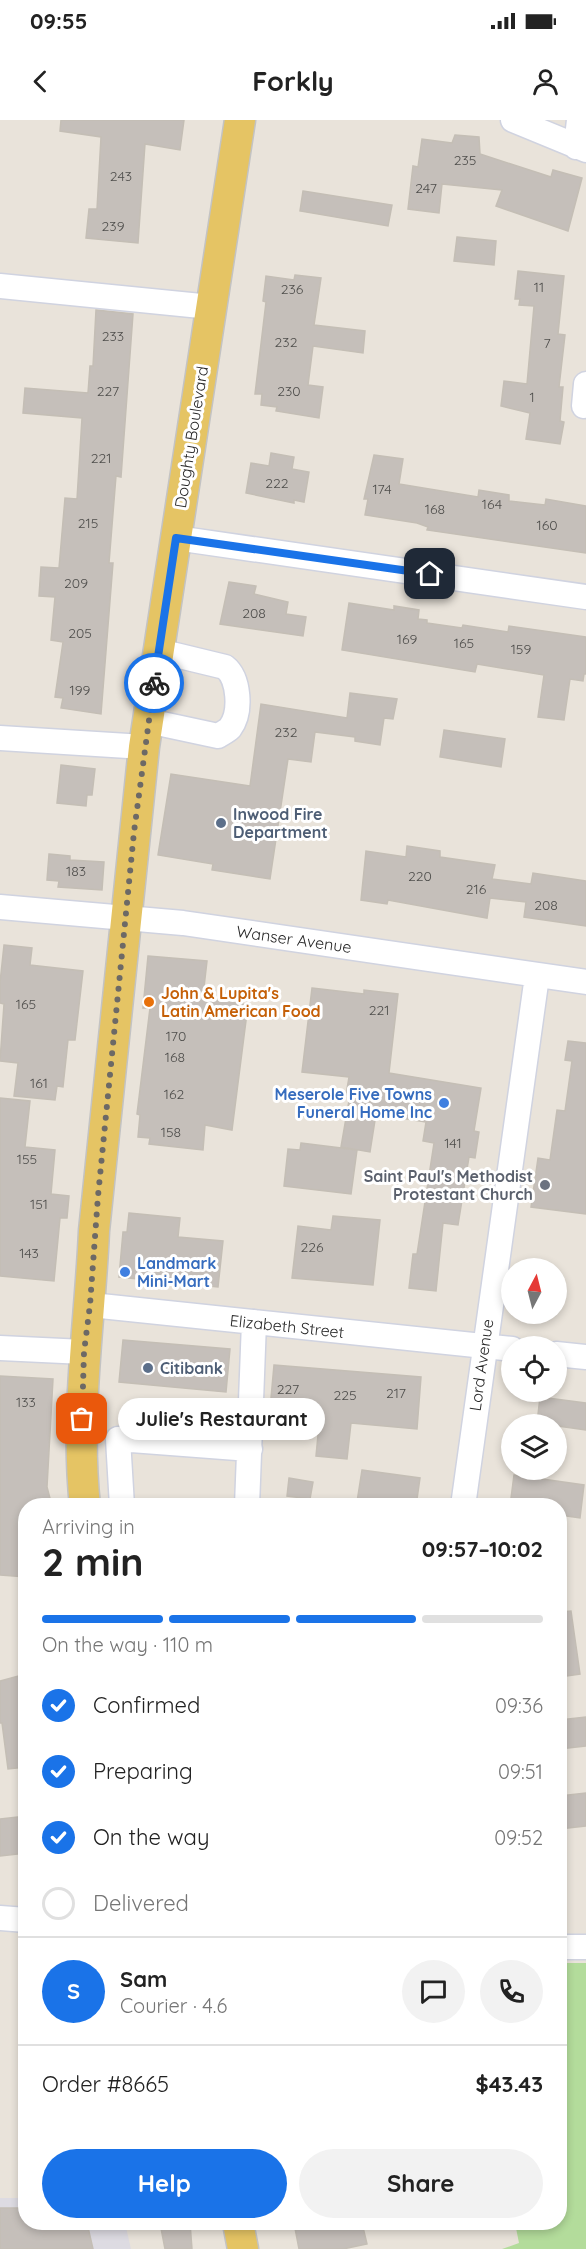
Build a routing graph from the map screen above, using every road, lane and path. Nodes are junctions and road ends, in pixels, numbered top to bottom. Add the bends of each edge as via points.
1 (240, 120) edge
2 (513, 120) edge
3 (579, 120) edge
4 (581, 148) edge
5 (0, 286) edge
6 (211, 307) junction
7 (176, 538) junction
8 (586, 597) edge
9 (159, 651) junction
10 (146, 734) junction
11 (0, 738) edge
12 (0, 907) edge
13 (125, 918) junction
14 (537, 976) junction
15 (586, 982) edge
16 (90, 1305) junction
17 (254, 1322) junction
18 (484, 1346) junction
19 (0, 1348) edge
20 (501, 1348) edge
21 (84, 1352) junction
22 (567, 1355) edge
23 (586, 1357) edge
24 (250, 1449) junction
25 (84, 1498) edge
26 (122, 1498) edge
27 (247, 1498) edge
28 (464, 1498) edge
29 (0, 1918) edge
30 (18, 1919) edge
31 (567, 1947) edge
32 (586, 1947) edge
33 (239, 2230) edge
34 (243, 2249) edge

1 - 6 main road, Doughty Boulevard
2 - 4 street
3 - 4 street
5 - 6 street
6 - 7 main road, Doughty Boulevard
7 - 8 street
7 - 9 main road, Doughty Boulevard
9 - 10 main road, Doughty Boulevard
9 - 10 street via 225,666 237,685 235,713 230,728 218,736
10 - 11 street
10 - 13 main road, Doughty Boulevard
12 - 13 street, Wanser Avenue
13 - 14 street, Wanser Avenue via 183,923
13 - 16 main road, Doughty Boulevard
14 - 15 street, Wanser Avenue
14 - 18 street, Lord Avenue
16 - 17 street, Elizabeth Street
16 - 21 main road, Doughty Boulevard
17 - 18 street, Elizabeth Street
17 - 24 street
18 - 20 street, Elizabeth Street
18 - 28 street, Lord Avenue
19 - 21 street
21 - 25 main road, Doughty Boulevard via 80,1463
22 - 23 street
24 - 26 street via 118,1439
24 - 27 street
29 - 30 street
31 - 32 street
33 - 34 main road

